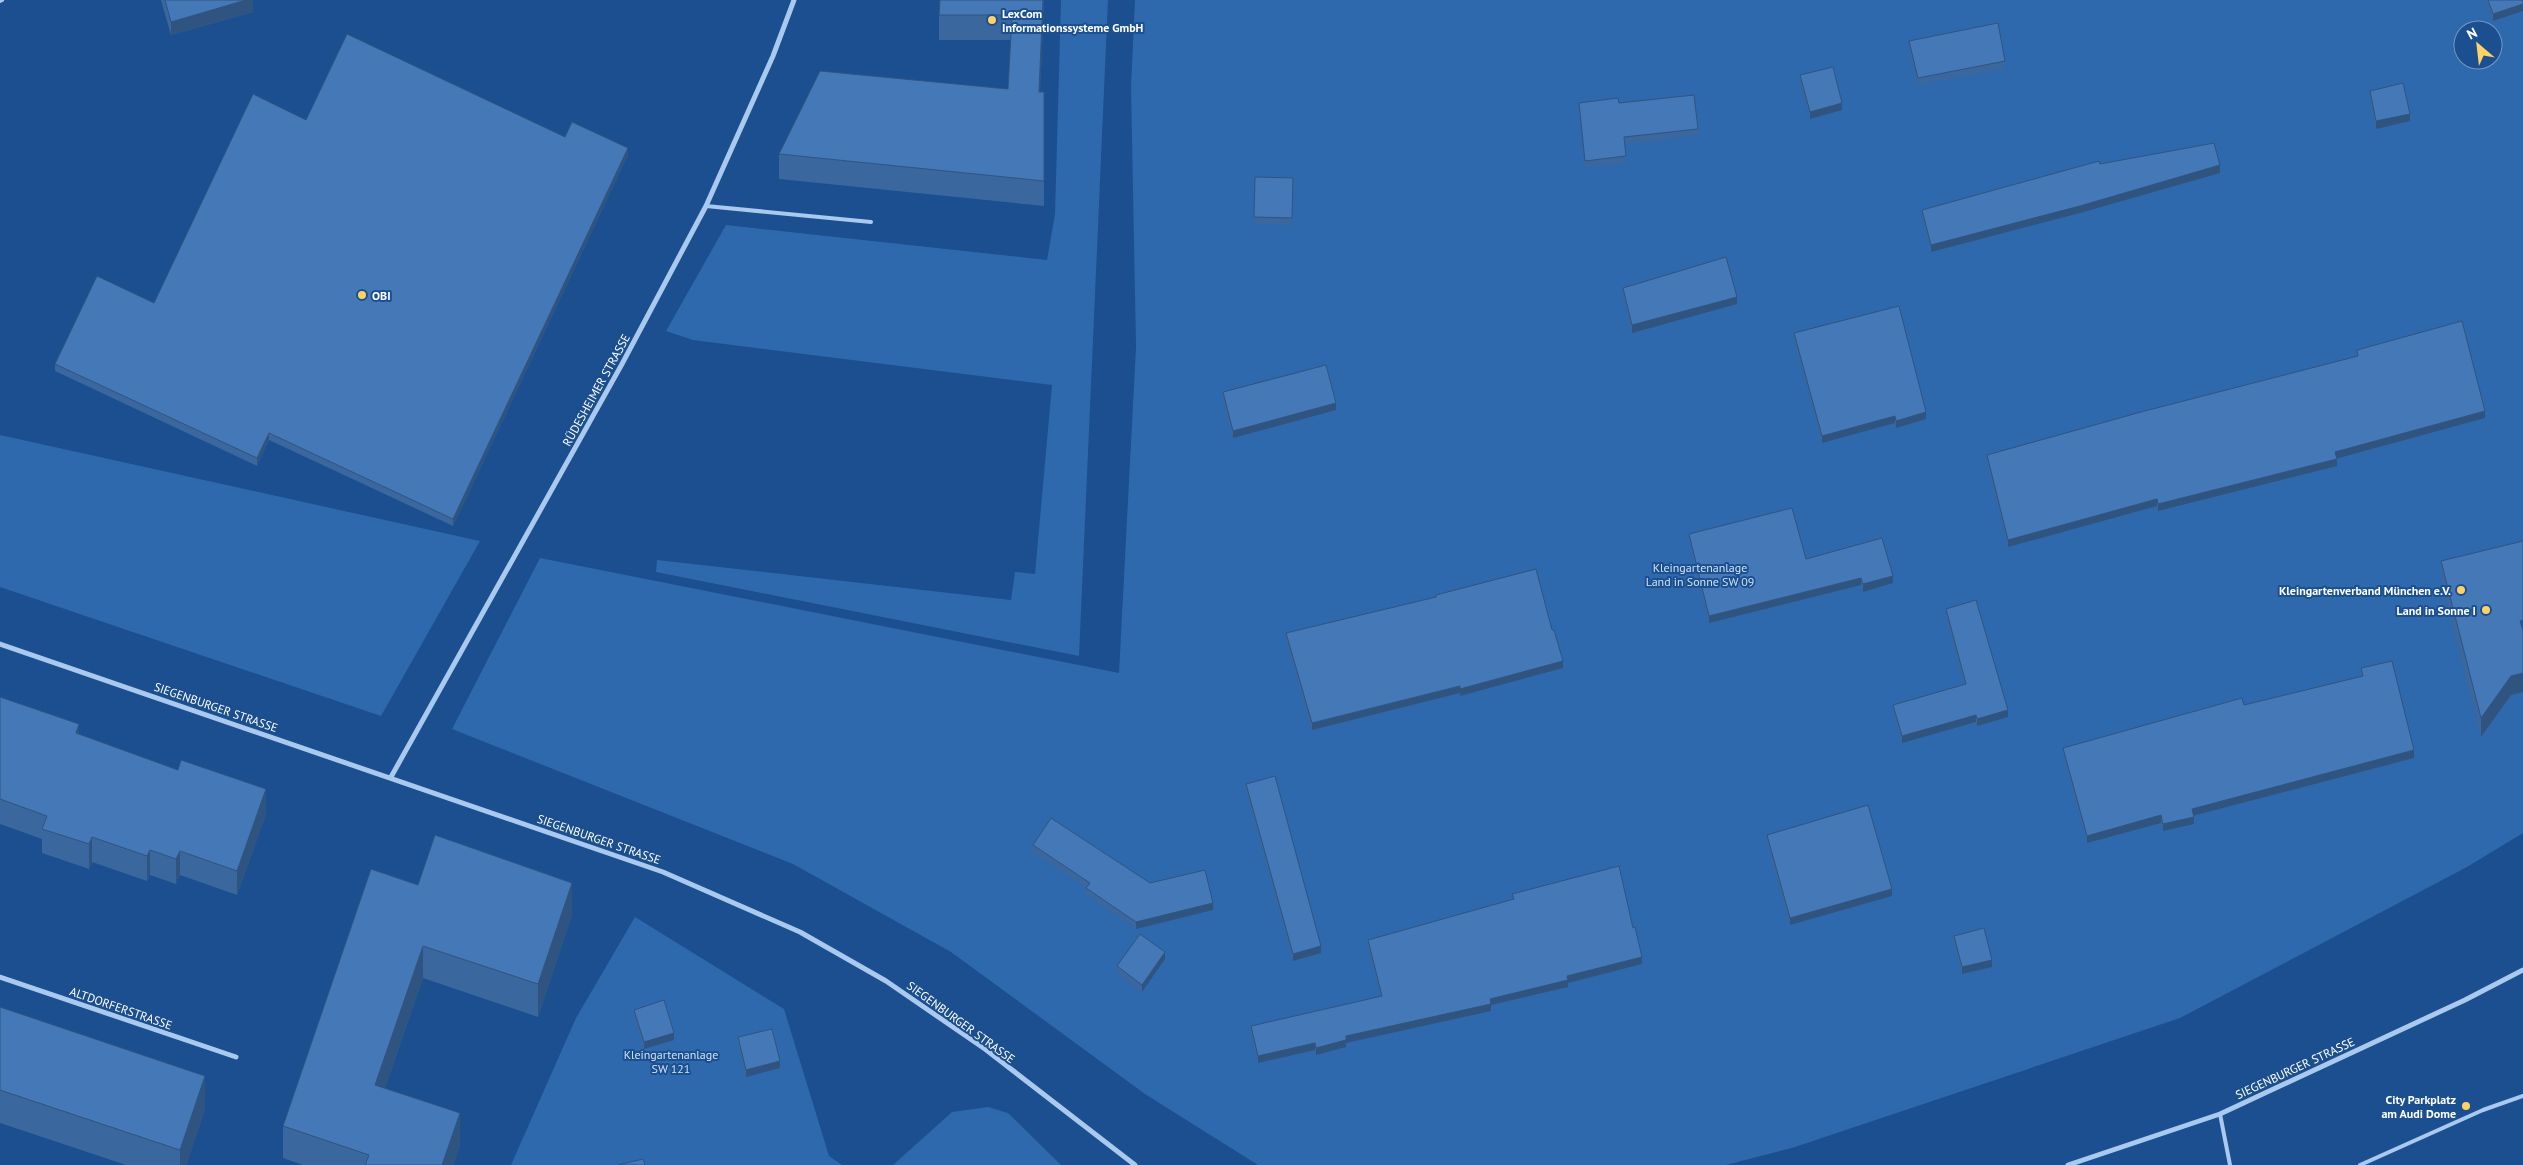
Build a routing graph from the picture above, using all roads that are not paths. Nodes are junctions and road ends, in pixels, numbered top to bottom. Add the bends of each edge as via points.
1 (794, 0) edge
2 (706, 206) junction
3 (871, 222) dead end
4 (0, 644) edge
5 (392, 777) junction
6 (2523, 970) edge
7 (0, 977) edge
8 (236, 1057) dead end
9 (2523, 1096) edge
10 (2220, 1114) junction
11 (1135, 1165) edge
12 (2068, 1165) edge
13 (2230, 1165) edge
14 (2360, 1165) edge

1 - 2 street, RÜDESHEIMER STRASSE via 773,56
2 - 3 lane
2 - 5 street, RÜDESHEIMER STRASSE via 622,364
4 - 5 street, SIEGENBURGER STRASSE
5 - 11 street, SIEGENBURGER STRASSE via 663,872 800,932 886,981 985,1049
6 - 10 street, SIEGENBURGER STRASSE
7 - 8 street, ALTDORFERSTRASSE
9 - 14 lane via 2482,1110
10 - 12 street, SIEGENBURGER STRASSE
10 - 13 lane

